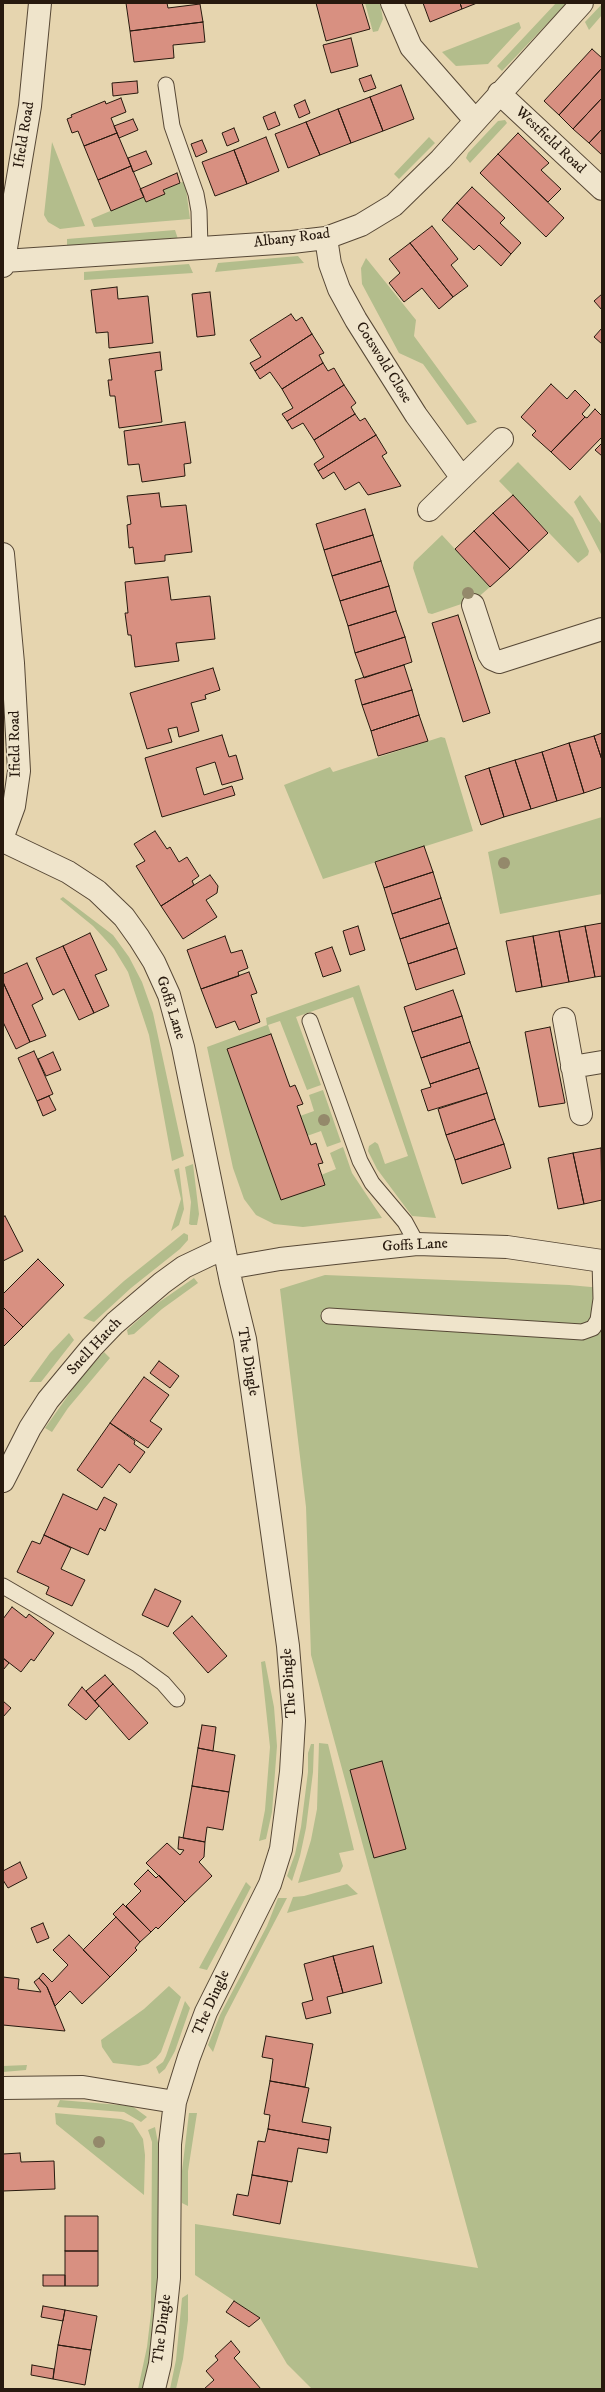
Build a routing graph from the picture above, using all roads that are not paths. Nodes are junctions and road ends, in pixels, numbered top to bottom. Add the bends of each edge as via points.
1 (40, 3) edge
2 (392, 3) edge
3 (582, 3) edge
4 (166, 85) dead end
5 (499, 93) junction
6 (475, 120) junction
7 (602, 189) edge
8 (326, 238) junction
9 (200, 248) junction
10 (3, 264) edge
11 (502, 439) dead end
12 (462, 478) junction
13 (429, 510) dead end
14 (3, 554) edge
15 (473, 605) dead end
16 (602, 629) edge
17 (3, 836) edge
18 (3, 841) edge
19 (564, 1019) dead end
20 (310, 1021) dead end
21 (602, 1062) edge
22 (572, 1067) junction
23 (581, 1114) dead end
24 (417, 1244) junction
25 (226, 1258) junction
26 (601, 1261) edge
27 (329, 1316) dead end
28 (3, 1481) edge
29 (3, 1586) edge
30 (177, 1699) dead end
31 (3, 2088) edge
32 (175, 2102) junction
33 (154, 2389) edge

1 - 10 street, Ifield Road via 30,106
2 - 6 street via 411,47
3 - 5 street, Albany Road
4 - 9 lane via 172,126 196,194
5 - 6 street, Albany Road
5 - 7 street, Westfield Road
6 - 8 street, Albany Road via 394,206 362,225
8 - 9 street, Albany Road
8 - 12 street, Cotswold Close via 332,270 356,320 416,415
9 - 10 street, Albany Road
11 - 12 street
12 - 13 street
14 - 17 street, Ifield Road via 19,771 14,806
15 - 16 street via 489,654 498,662
18 - 25 street, Goffs Lane via 68,872 97,891 124,917 154,962 169,995 182,1047
19 - 22 street
20 - 24 lane via 360,1161 372,1183 405,1222
21 - 22 street
22 - 23 street
24 - 25 street, Goffs Lane via 280,1259
24 - 26 street, Goffs Lane via 507,1247
25 - 28 street, Snell Hatch via 184,1267 115,1323 48,1400 30,1428
25 - 32 street, The Dingle via 245,1339 288,1646 294,1721 291,1772 281,1850 270,1884 206,2012
26 - 27 lane via 598,1320 593,1328 582,1332
29 - 30 lane via 137,1664 163,1683
31 - 32 street via 83,2087
32 - 33 street, The Dingle via 170,2144 169,2278 160,2364

